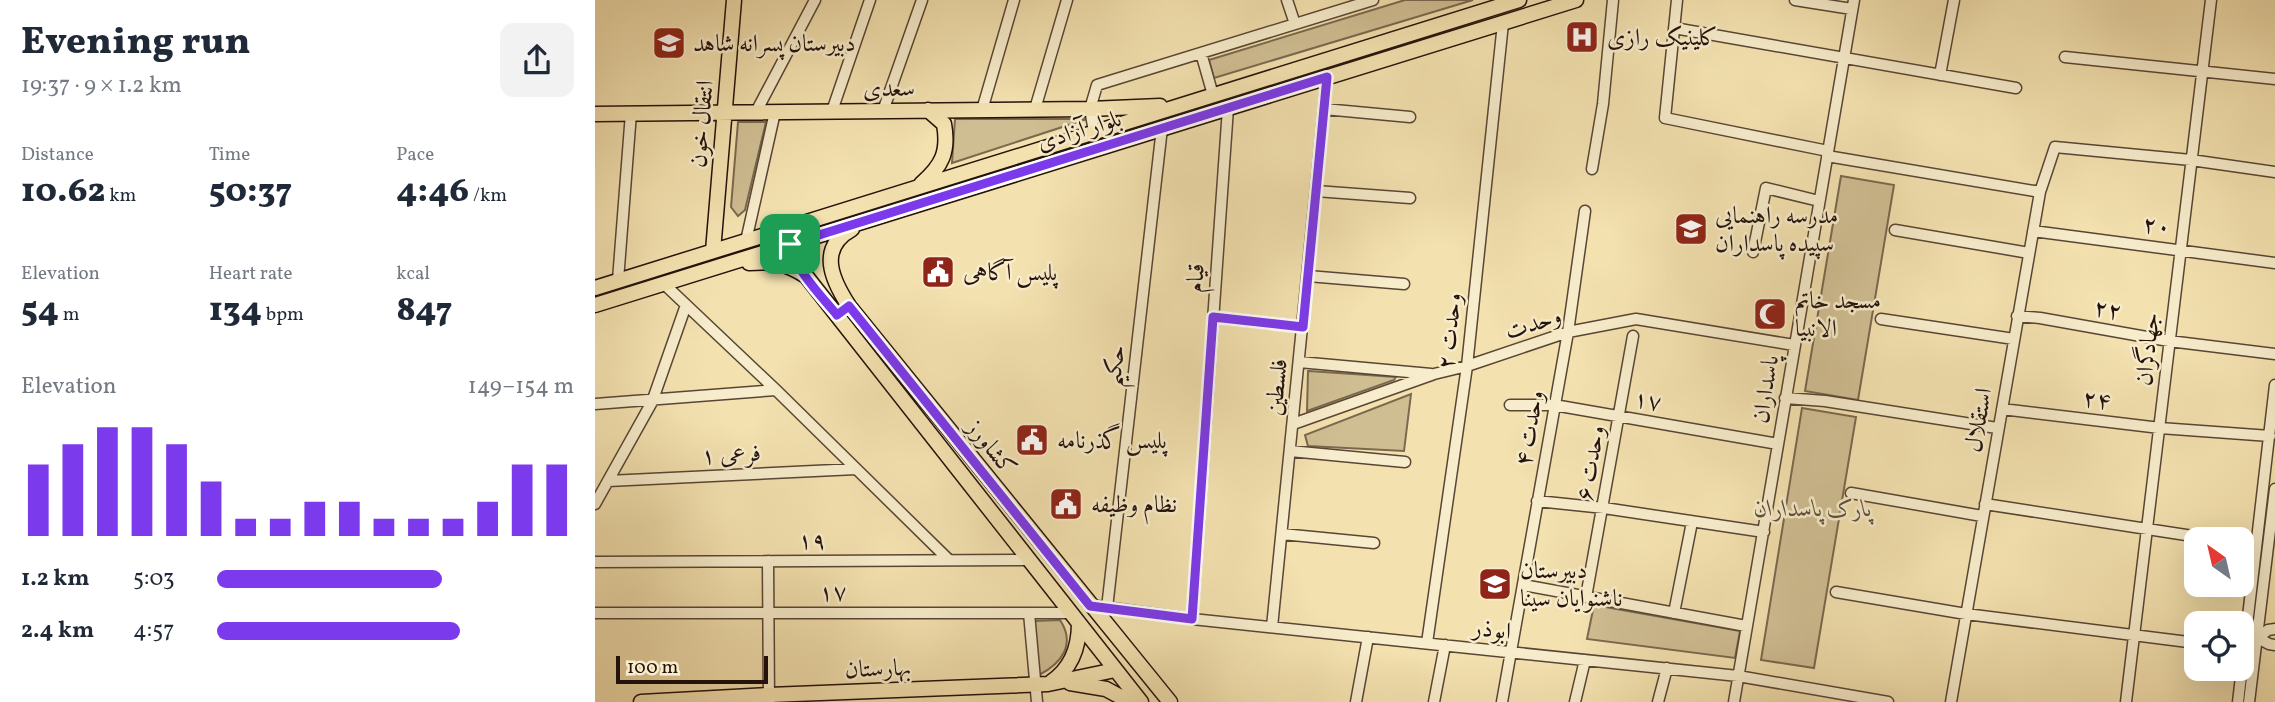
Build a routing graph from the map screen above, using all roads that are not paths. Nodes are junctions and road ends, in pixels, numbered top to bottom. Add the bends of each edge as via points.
1 (734, 0) edge
2 (870, 0) edge
3 (922, 0) edge
4 (1014, 0) edge
5 (1067, 0) edge
6 (1287, 0) edge
7 (1373, 0) edge
8 (1519, 0) edge
9 (1577, 0) edge
10 (1613, 0) edge
11 (1677, 0) edge
12 (1795, 0) edge
13 (1954, 0) edge
14 (2211, 0) edge
15 (812, 3) edge
16 (1853, 4) edge
17 (1444, 23) junction
18 (1503, 23) junction
19 (1295, 24) junction
20 (1674, 28) junction
21 (1450, 39) junction
22 (1201, 53) junction
23 (2065, 57) dead end
24 (1843, 59) junction
25 (2202, 71) junction
26 (1940, 75) junction
27 (1327, 77) junction
28 (2275, 79) edge
29 (2016, 88) dead end
30 (1213, 95) junction
31 (1183, 105) junction
32 (1228, 108) junction
33 (1035, 109) junction
34 (1090, 109) junction
35 (1324, 109) junction
36 (928, 110) junction
37 (982, 110) junction
38 (832, 111) junction
39 (883, 111) junction
40 (756, 112) junction
41 (775, 112) junction
42 (631, 113) junction
43 (724, 113) junction
44 (595, 114) edge
45 (1410, 117) dead end
46 (1162, 128) junction
47 (1094, 132) junction
48 (1828, 153) junction
49 (2191, 160) junction
50 (1592, 169) dead end
51 (2275, 172) edge
52 (917, 188) junction
53 (1316, 191) junction
54 (2039, 192) junction
55 (1410, 198) dead end
56 (1819, 201) junction
57 (1585, 211) dead end
58 (835, 213) junction
59 (870, 219) junction
60 (1895, 230) dead end
61 (2033, 230) junction
62 (746, 241) junction
63 (790, 244) junction
64 (2180, 249) junction
65 (713, 251) junction
66 (1753, 253) dead end
67 (2029, 253) junction
68 (2275, 262) edge
69 (706, 270) junction
70 (806, 276) junction
71 (1308, 276) junction
72 (618, 281) junction
73 (663, 284) junction
74 (1404, 284) dead end
75 (595, 288) edge
76 (595, 305) edge
77 (686, 305) junction
78 (849, 306) junction
79 (837, 315) junction
80 (2017, 316) junction
81 (1213, 317) junction
82 (1881, 319) dead end
83 (1303, 327) junction
84 (1568, 332) junction
85 (1633, 336) dead end
86 (2014, 339) junction
87 (2169, 341) junction
88 (1794, 345) junction
89 (2275, 354) edge
90 (1299, 362) junction
91 (1467, 366) junction
92 (1434, 374) junction
93 (2275, 385) edge
94 (776, 390) junction
95 (1785, 398) junction
96 (652, 401) junction
97 (595, 404) edge
98 (1510, 405) dead end
99 (1554, 405) junction
100 (2002, 410) junction
101 (1619, 417) junction
102 (1293, 424) junction
103 (947, 427) junction
104 (1997, 428) junction
105 (2160, 428) junction
106 (2270, 436) junction
107 (933, 438) junction
108 (1778, 444) junction
109 (1290, 451) junction
110 (1405, 462) dead end
111 (856, 469) junction
112 (608, 481) junction
113 (2275, 489) edge
114 (1851, 492) dead end
115 (1537, 501) junction
116 (595, 504) edge
117 (1985, 504) junction
118 (1604, 508) junction
119 (2274, 510) edge
120 (1982, 516) junction
121 (1692, 522) junction
122 (2146, 530) junction
123 (1764, 531) junction
124 (1282, 534) junction
125 (2184, 535) edge
126 (1039, 541) junction
127 (1374, 542) dead end
128 (2256, 545) joint
129 (949, 560) junction
130 (1030, 560) junction
131 (768, 561) junction
132 (595, 562) edge
133 (1524, 585) junction
134 (1836, 592) dead end
135 (1586, 597) junction
136 (1090, 606) junction
137 (1107, 608) junction
138 (2248, 611) edge
139 (595, 613) edge
140 (768, 613) junction
141 (1029, 613) junction
142 (1674, 613) junction
143 (1966, 614) junction
144 (1075, 618) junction
145 (1192, 619) junction
146 (1747, 626) junction
147 (1272, 627) junction
148 (2275, 629) edge
149 (2134, 635) junction
150 (2254, 636) edge
151 (1368, 637) junction
152 (2259, 637) junction
153 (2184, 641) edge
154 (1427, 643) junction
155 (1445, 645) junction
156 (2275, 645) edge
157 (1512, 652) junction
158 (1585, 660) junction
159 (1667, 668) junction
160 (1115, 670) junction
161 (1738, 676) junction
162 (2240, 681) edge
163 (1042, 684) junction
164 (769, 698) edge
165 (1855, 699) edge
166 (641, 702) edge
167 (1037, 702) edge
168 (1130, 702) edge
169 (1141, 702) edge
170 (1160, 702) edge
171 (1170, 702) edge
172 (1356, 702) edge
173 (1434, 702) edge
174 (1502, 702) edge
175 (1575, 702) edge
176 (1658, 702) edge
177 (1734, 702) edge
178 (1888, 702) edge
179 (1951, 702) edge
180 (2126, 702) edge
181 (2238, 702) edge
182 (2249, 702) edge

1 - 43 main road, انتقال خون
2 - 38 street
3 - 39 street
4 - 37 street
5 - 33 street
6 - 19 street
7 - 19 street
8 - 17 main road, بلوار آزادی
9 - 18 main road, بلوار آزادی
10 - 50 street
11 - 20 street
12 - 16 street
13 - 26 street
14 - 25 street, جهادگران
15 - 40 street
16 - 24 street, پاسداران
17 - 21 main road
17 - 30 main road, بلوار آزادی
18 - 21 main road, بلوار آزادی
18 - 91 street, وحدت ۲
19 - 22 street
20 - 24 street
20 - 48 street via 1665,118
21 - 27 main road, بلوار آزادی
22 - 30 street
22 - 34 street via 1097,85
23 - 25 street
24 - 26 street
24 - 48 street, پاسداران
25 - 28 street
25 - 49 street, جهادگران
26 - 29 street
27 - 32 main road, بلوار آزادی
27 - 35 street, فلسطین
30 - 31 main road, بلوار آزادی
31 - 34 main road, سعدی
31 - 47 main road, بلوار آزادی
32 - 46 main road, بلوار آزادی
32 - 81 street, قیام
33 - 34 main road, سعدی
33 - 37 main road, سعدی
34 - 47 street
35 - 45 street
35 - 53 street, فلسطین
36 - 37 main road, سعدی
36 - 39 main road, سعدی
36 - 52 main road via 944,124 945,146 939,168
38 - 39 main road, سعدی
38 - 41 main road, سعدی
40 - 41 main road, سعدی
40 - 43 main road, سعدی
41 - 62 street
42 - 43 main road, سعدی
42 - 44 main road, سعدی
42 - 72 street
43 - 65 main road, انتقال خون
46 - 59 main road, بلوار آزادی
46 - 137 street, حکیم
47 - 52 main road, بلوار آزادی
48 - 54 street
48 - 56 street, پاسداران
49 - 51 street
49 - 54 street, استقلال via 2055,147
49 - 64 street, جهادگران
52 - 58 main road, بلوار آزادی
53 - 55 street
53 - 71 street, فلسطین
54 - 61 street, استقلال
56 - 66 street via 1766,188
56 - 88 street, پاسداران
57 - 84 street, وحدت ۴
58 - 62 main road, بلوار آزادی
58 - 63 main road via 829,220 797,231
59 - 63 main road, بلوار آزادی
59 - 78 main road, کشاورز via 839,238 830,261 835,286
60 - 67 street
61 - 64 street, ۲۰
61 - 67 street, استقلال
62 - 65 main road, بلوار آزادی
63 - 69 main road, بلوار آزادی
63 - 70 main road
64 - 68 street, ۲۰
64 - 87 street, جهادگران
65 - 72 main road, بلوار آزادی
67 - 80 street, استقلال
69 - 70 main road, کشاورز via 775,261
69 - 73 main road, بلوار آزادی
70 - 79 main road, کشاورز
71 - 74 street
71 - 83 street, فلسطین
72 - 75 main road, بلوار آزادی
73 - 76 main road, بلوار آزادی
73 - 77 street
77 - 94 street
77 - 96 street
78 - 79 main road
78 - 103 main road, کشاورز
79 - 107 main road, کشاورز
80 - 86 street, استقلال
80 - 87 street, ۲۲
81 - 83 street
81 - 145 street, قیام
82 - 86 street
83 - 90 street, فلسطین
84 - 88 street, وحدت via 1636,319
84 - 91 street, وحدت
84 - 99 street, وحدت ۴
85 - 101 street, وحدت ۶
86 - 100 street, استقلال
87 - 89 street, ۲۲
87 - 105 street, جهادگران
88 - 95 street, پاسداران
90 - 92 street
90 - 102 street, فلسطین
91 - 92 street, وحدت
91 - 154 street, وحدت ۲
92 - 102 street, وحدت
93 - 106 street
94 - 96 street
94 - 111 street
95 - 104 street
95 - 108 street, پاسداران
96 - 97 street
96 - 112 street
98 - 99 street, ۱۷
99 - 101 street, ۱۷
99 - 115 street, وحدت ۴
100 - 104 street, استقلال
100 - 105 street, ۲۴
101 - 108 street, ۱۷
101 - 118 street, وحدت ۶
102 - 109 street, فلسطین
103 - 107 main road
103 - 126 main road, کشاورز
104 - 117 street, استقلال
105 - 106 street, ۲۴
105 - 122 street, جهادگران
106 - 128 street
107 - 130 main road, کشاورز
108 - 123 street, پاسداران
109 - 110 street
109 - 124 street, فلسطین
111 - 112 street, فرعی ۱
111 - 129 street
112 - 116 street
113 - 119 street
114 - 120 street
115 - 118 street
115 - 133 street, وحدت ۴
117 - 120 street, استقلال
117 - 122 street
118 - 121 street
118 - 135 street, وحدت ۶
119 - 152 street
120 - 143 street, استقلال
121 - 123 street
121 - 142 street
122 - 125 street
122 - 149 street, جهادگران
123 - 146 street, پاسداران
124 - 127 street
124 - 147 street, فلسطین
126 - 136 main road, کشاورز
126 - 160 main road via 1051,566 1110,643
128 - 138 street
129 - 130 street, ۱۹
129 - 131 street, ۱۹
130 - 144 main road, کشاورز
131 - 132 street, ۱۹
131 - 140 street
133 - 135 street
133 - 157 street, وحدت ۴
134 - 143 street
135 - 142 street
136 - 137 street, ابوذر
136 - 171 main road, کشاورز
137 - 145 street, ابوذر
139 - 140 street, ۱۷
140 - 141 street, ۱۷
140 - 164 street
141 - 144 street, ۱۷
141 - 163 street
142 - 146 street
143 - 149 street
143 - 179 street, استقلال
144 - 160 main road, کشاورز
144 - 163 main road via 1079,638 1073,657 1063,672
145 - 147 street, ابوذر
146 - 161 street, پاسداران
147 - 151 street, ابوذر
148 - 152 street
149 - 153 street
149 - 180 street, جهادگران
150 - 152 street
151 - 154 street, ابوذر
151 - 172 street
152 - 156 street
152 - 182 street
154 - 155 street, ابوذر
155 - 157 street, ابوذر
155 - 173 street
157 - 158 street, ابوذر
157 - 174 street, وحدت ۴
158 - 159 street, ابوذر
158 - 175 street
159 - 161 street, ابوذر
159 - 176 street
160 - 163 main road, بهارستان
160 - 169 main road, کشاورز
160 - 170 main road
161 - 165 street, ابوذر
161 - 177 street, پاسداران
162 - 181 street
163 - 164 main road, بهارستان
163 - 167 street
163 - 168 main road via 1076,683 1106,689
164 - 166 main road, بهارستان
165 - 178 street, ابوذر

